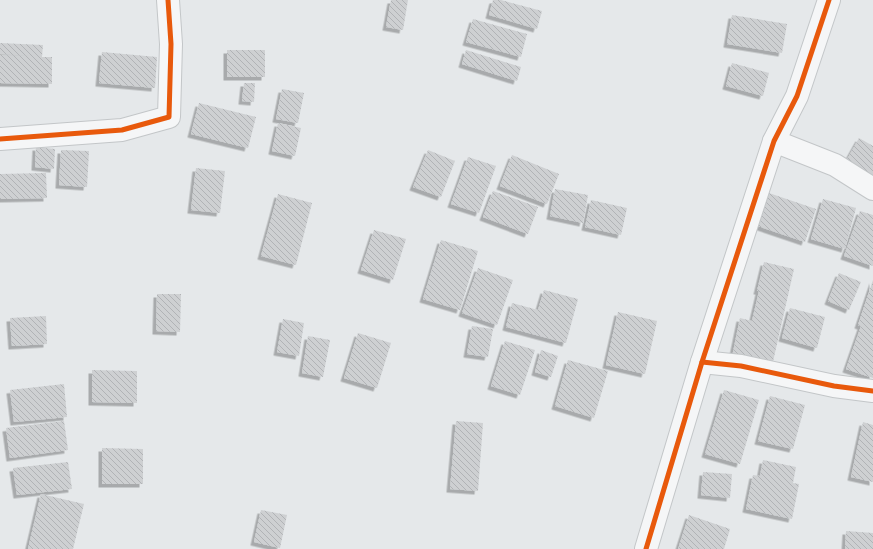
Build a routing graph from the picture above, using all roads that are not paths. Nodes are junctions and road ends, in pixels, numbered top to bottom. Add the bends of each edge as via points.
1 (168, 0) edge
2 (829, 0) edge
3 (0, 138) edge
4 (774, 141) junction
5 (873, 189) edge
6 (702, 362) junction
7 (873, 391) edge
8 (646, 549) edge

1 - 3 street via 171,44 169,116 122,130
2 - 4 street via 797,96
4 - 5 street via 835,165
4 - 6 street
6 - 7 street via 741,366 834,386
6 - 8 street

